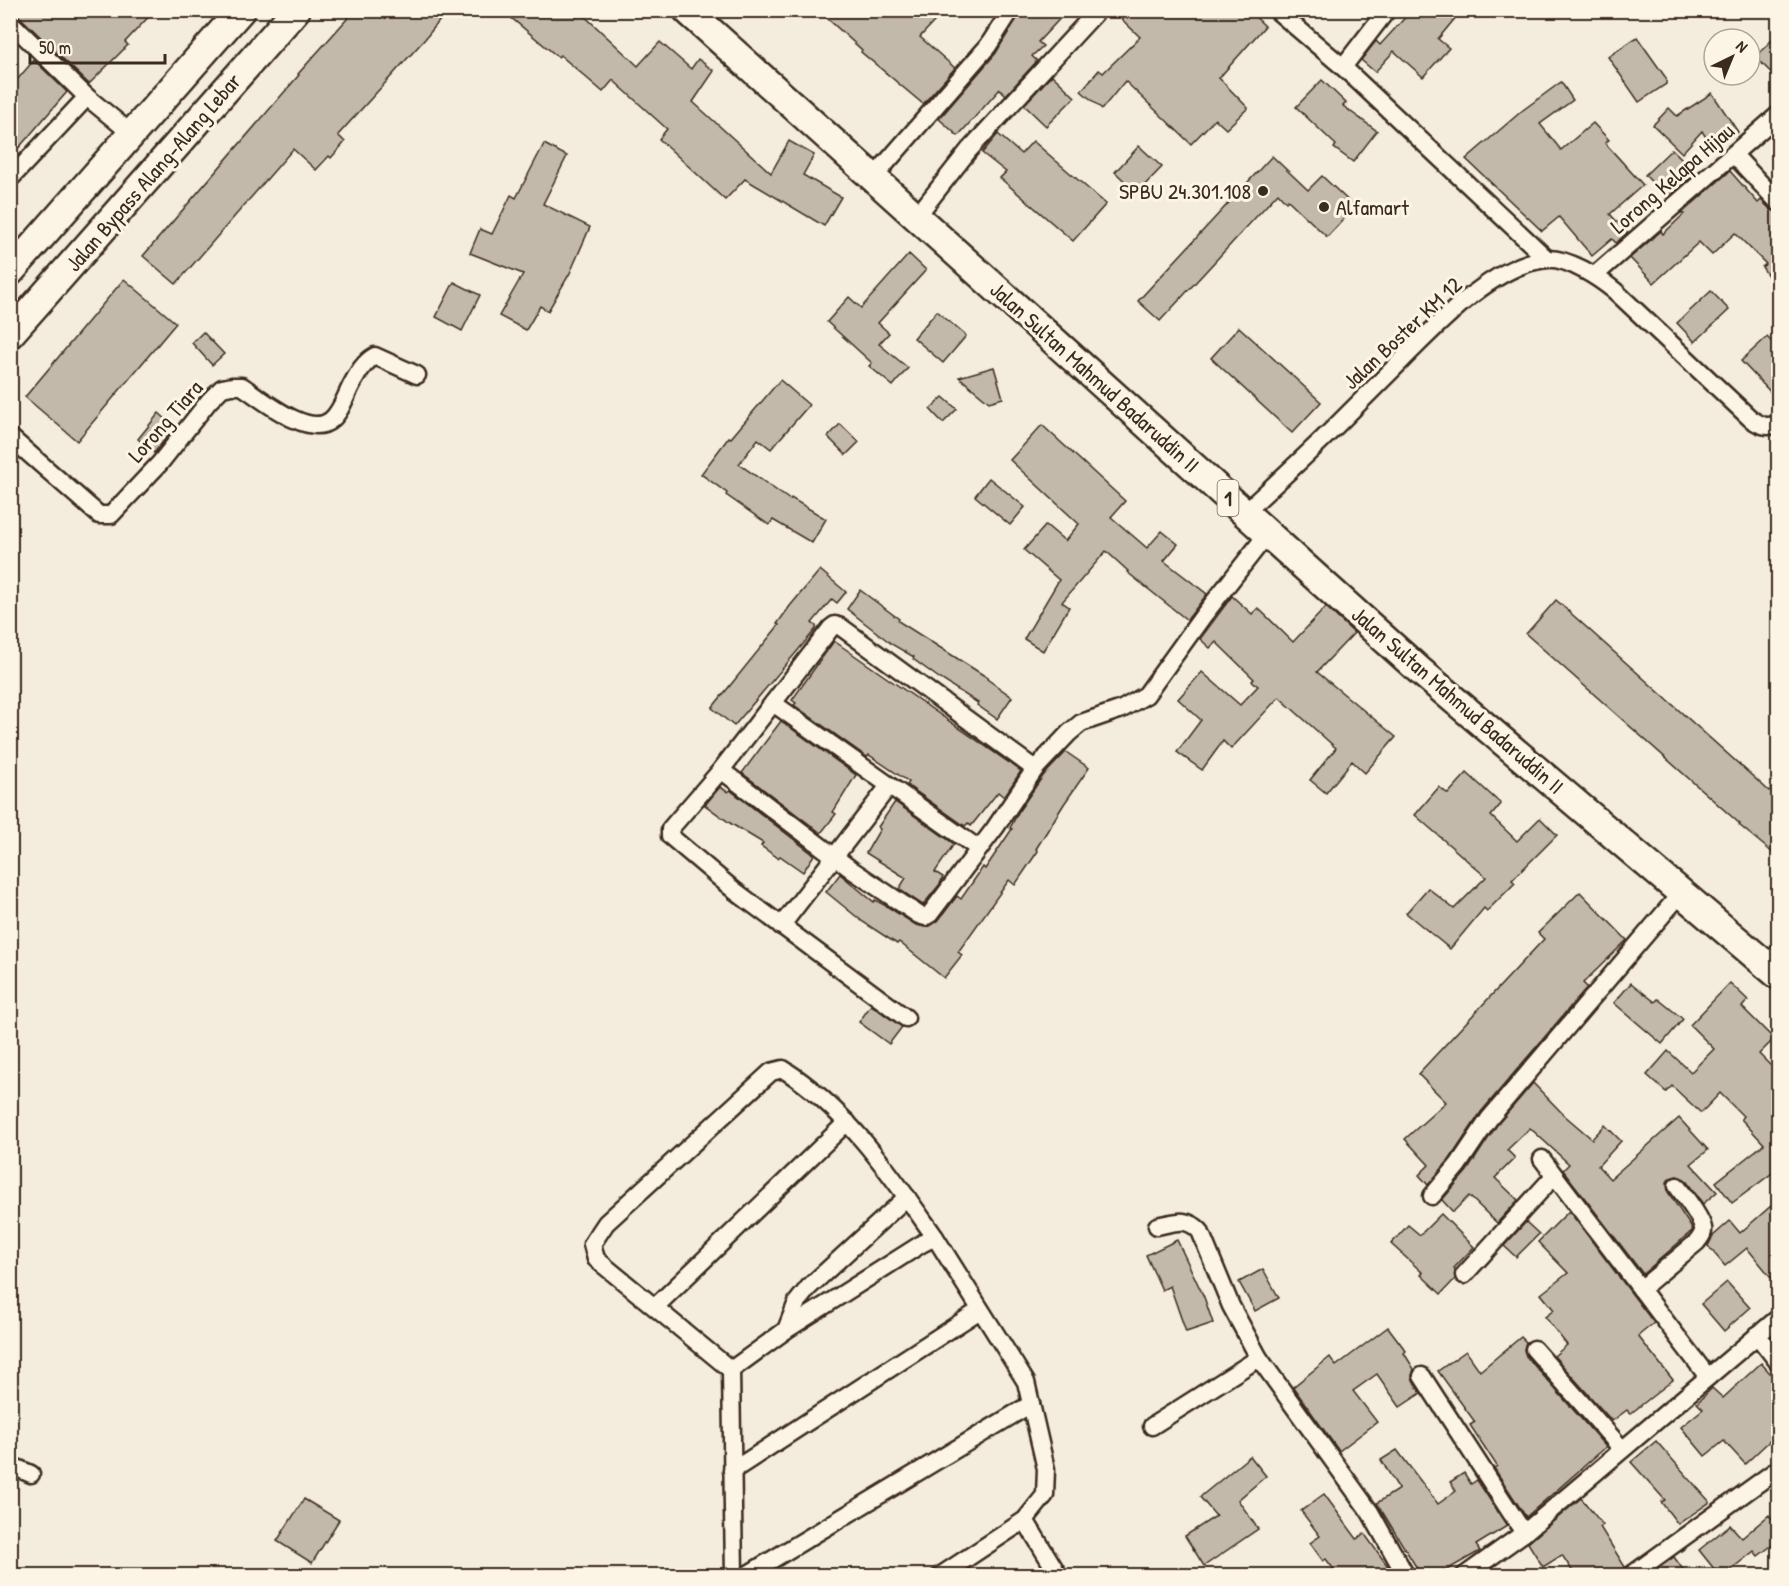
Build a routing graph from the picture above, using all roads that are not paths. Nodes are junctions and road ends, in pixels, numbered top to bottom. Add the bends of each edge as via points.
1 (241, 10) edge
2 (296, 10) edge
3 (1011, 10) edge
4 (1098, 10) edge
5 (1276, 10) edge
6 (1388, 10) edge
7 (698, 14) edge
8 (10, 22) edge
9 (1343, 67) junction
10 (87, 97) junction
11 (1779, 115) edge
12 (132, 134) junction
13 (1734, 155) junction
14 (874, 177) junction
15 (10, 179) edge
16 (1779, 202) edge
17 (916, 216) junction
18 (14, 259) edge
19 (1547, 259) junction
20 (1595, 275) junction
21 (10, 334) edge
22 (417, 375) dead end
23 (1779, 423) edge
24 (10, 437) edge
25 (1244, 513) junction
26 (1268, 533) junction
27 (773, 703) junction
28 (1035, 769) junction
29 (721, 770) junction
30 (889, 786) junction
31 (979, 849) junction
32 (836, 857) junction
33 (1682, 892) junction
34 (781, 926) junction
35 (1774, 964) edge
36 (906, 1018) dead end
37 (847, 1122) junction
38 (1542, 1159) dead end
39 (1554, 1176) junction
40 (1677, 1186) dead end
41 (1432, 1196) dead end
42 (907, 1197) junction
43 (1157, 1226) dead end
44 (935, 1237) junction
45 (1464, 1275) dead end
46 (1641, 1289) junction
47 (655, 1307) junction
48 (980, 1310) junction
49 (1779, 1318) edge
50 (786, 1330) junction
51 (1757, 1335) junction
52 (1534, 1349) dead end
53 (1259, 1358) junction
54 (1779, 1362) edge
55 (732, 1370) junction
56 (1422, 1376) dead end
57 (1708, 1377) junction
58 (1031, 1404) junction
59 (1152, 1426) dead end
60 (1622, 1449) junction
61 (10, 1466) edge
62 (1779, 1469) edge
63 (732, 1471) junction
64 (31, 1474) dead end
65 (1025, 1520) junction
66 (1524, 1533) junction
67 (734, 1575) edge
68 (745, 1575) edge
69 (940, 1575) edge
70 (1059, 1575) edge
71 (1406, 1575) edge
72 (1464, 1575) edge
73 (1630, 1575) edge

1 - 12 highway, Jalan Bypass Alang-Alang Lebar
2 - 21 highway, Jalan Bypass Alang-Alang Lebar
3 - 14 street via 988,46
4 - 17 street via 969,150
5 - 9 street
6 - 9 street
7 - 14 highway, Jalan Sultan Mahmud Badaruddin II / 1
8 - 10 street
9 - 19 street
10 - 12 street
10 - 15 street
11 - 13 street, Lorong Kelapa Hijau
12 - 18 highway, Jalan Bypass Alang-Alang Lebar
13 - 16 street
13 - 20 street, Lorong Kelapa Hijau
14 - 17 highway, Jalan Sultan Mahmud Badaruddin II / 1
17 - 25 highway, Jalan Sultan Mahmud Badaruddin II / 1
19 - 20 street
19 - 25 street, Jalan Boster KM 12 via 1515,268 1446,316
20 - 23 street via 1750,419 1762,426
22 - 24 street, Lorong Tiara via 375,356 358,372 333,418 312,427 242,387 222,388 160,463 111,515 104,517
25 - 26 highway, Jalan Sultan Mahmud Badaruddin II / 1
26 - 28 street via 1146,695 1122,709 1082,723
26 - 33 highway, Jalan Sultan Mahmud Badaruddin II / 1 via 1419,670
27 - 28 street via 835,625
27 - 29 street
27 - 30 street
28 - 31 street
29 - 32 street
29 - 34 street via 670,829 670,836
30 - 31 street
30 - 32 street
31 - 32 street via 925,917
32 - 34 street
33 - 35 highway, Jalan Sultan Mahmud Badaruddin II / 1
33 - 41 street via 1489,1119
34 - 36 street
37 - 42 street
37 - 47 street
37 - 47 street via 800,1080 783,1069 771,1072 606,1223 592,1245 596,1259
38 - 39 street
39 - 45 street
39 - 46 street
40 - 46 street via 1699,1219 1702,1234
42 - 44 street
42 - 50 street via 809,1287 797,1302
43 - 53 street via 1186,1221 1200,1231
44 - 48 street
44 - 50 street
46 - 57 street
47 - 55 street
48 - 58 street via 1026,1382
48 - 63 street
49 - 51 street
50 - 55 street
51 - 54 street
51 - 57 street
52 - 60 street
53 - 59 street
53 - 71 street via 1370,1512
55 - 63 street
56 - 66 street
57 - 60 street
58 - 65 street via 1046,1469 1045,1495
58 - 68 street
60 - 66 street
61 - 64 street
62 - 73 street
63 - 67 street
65 - 69 street
65 - 70 street
66 - 72 street

